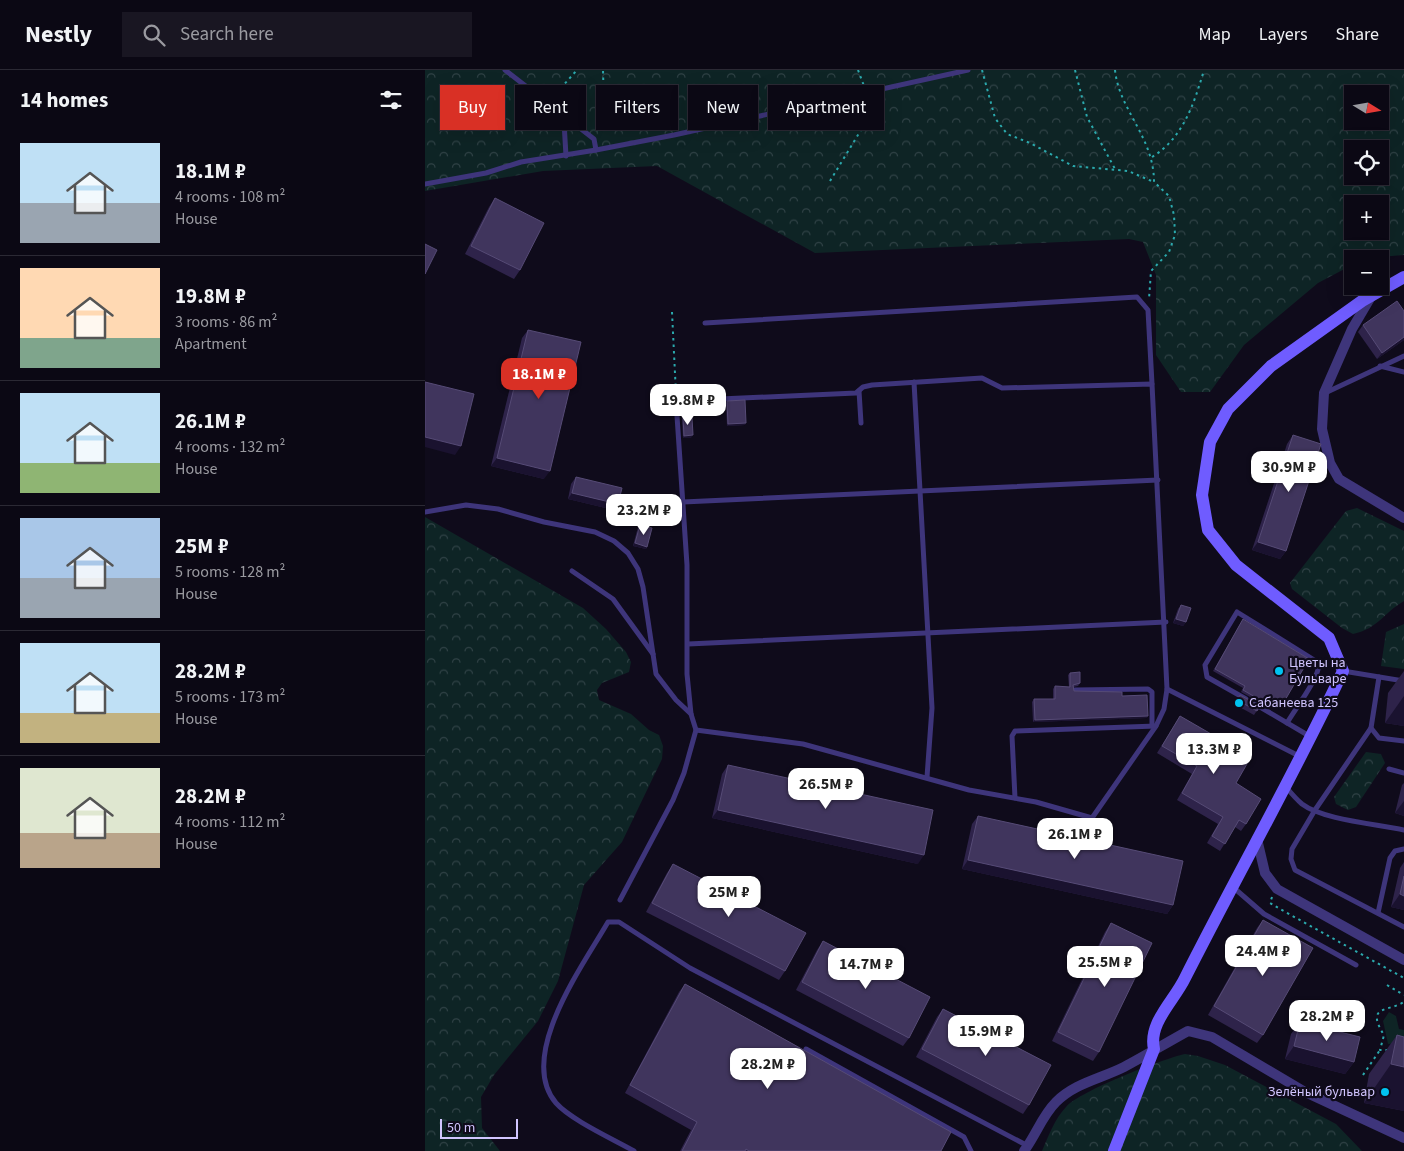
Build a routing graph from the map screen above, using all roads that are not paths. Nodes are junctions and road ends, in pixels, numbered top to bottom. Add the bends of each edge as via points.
1 (505, 70) edge
2 (968, 70) edge
3 (525, 85) edge
4 (564, 130) edge
5 (583, 130) edge
6 (596, 150) junction
7 (566, 156) junction
8 (425, 184) edge
9 (1404, 277) edge
10 (1389, 286) edge
11 (1373, 295) joint
12 (705, 323) dead end
13 (1404, 356) edge
14 (1380, 366) junction
15 (1404, 372) edge
16 (914, 382) junction
17 (1152, 384) junction
18 (859, 391) junction
19 (1324, 393) junction
20 (861, 423) dead end
21 (1158, 480) junction
22 (920, 493) junction
23 (683, 502) junction
24 (425, 512) edge
25 (1404, 518) edge
26 (571, 571) dead end
27 (1166, 622) junction
28 (929, 634) junction
29 (688, 644) junction
30 (654, 655) junction
31 (1343, 671) junction
32 (1379, 677) junction
33 (1404, 681) edge
34 (1167, 688) junction
35 (1075, 690) edge
36 (691, 714) junction
37 (1287, 723) junction
38 (1154, 726) junction
39 (1371, 728) junction
40 (696, 730) junction
41 (1312, 738) junction
42 (1404, 741) edge
43 (1302, 757) junction
44 (1389, 769) dead end
45 (1404, 773) edge
46 (927, 777) junction
47 (1286, 787) junction
48 (1015, 798) junction
49 (1315, 810) junction
50 (1404, 830) edge
51 (1257, 838) junction
52 (1404, 849) edge
53 (1232, 886) junction
54 (620, 900) dead end
55 (1378, 914) junction
56 (1404, 927) edge
57 (1404, 960) edge
58 (1356, 964) dead end
59 (806, 1049) edge
60 (1154, 1049) junction
61 (1404, 1138) edge
62 (1025, 1149) edge
63 (634, 1151) edge
64 (971, 1151) edge
65 (1114, 1151) edge

1 - 3 lane
2 - 6 lane
4 - 7 lane
5 - 6 lane via 594,139
6 - 7 lane
7 - 8 lane via 521,162 486,173
9 - 10 main road
11 - 19 street via 1352,329
11 - 31 main road via 1271,366 1228,409 1210,442 1202,495 1208,530 1236,565 1329,638
12 - 17 lane via 1137,297 1148,310
13 - 14 lane
14 - 15 lane
14 - 19 lane
16 - 17 lane via 982,378 1002,388
16 - 18 lane via 872,385
16 - 22 lane
17 - 21 lane
18 - 20 lane
18 - 23 lane via 856,394 676,401
19 - 25 street via 1322,429 1330,463 1339,479
21 - 22 lane
21 - 27 lane
22 - 23 lane
22 - 28 lane
23 - 29 lane
24 - 30 lane via 466,506 498,509 595,532 614,541 628,552 637,569 649,613
26 - 30 lane via 613,599
27 - 28 lane
27 - 34 lane
28 - 29 lane
28 - 46 lane via 932,708
29 - 36 lane
30 - 36 lane via 656,674 675,700
31 - 32 lane
31 - 41 main road
32 - 33 lane
32 - 39 lane
34 - 38 lane via 1164,710
34 - 43 lane
35 - 38 lane via 1149,689 1152,692
36 - 40 lane
37 - 37 lane via 1207,677 1204,671 1234,613 1239,613 1319,663
37 - 41 lane
38 - 48 lane via 1092,818
38 - 48 lane via 1015,731 1012,736
39 - 42 lane via 1379,738
39 - 49 lane
40 - 46 lane via 803,744
40 - 54 lane via 673,800
41 - 43 main road
43 - 47 main road
44 - 45 lane
46 - 48 lane via 969,790
47 - 49 lane via 1303,804
47 - 51 main road
49 - 50 lane via 1354,822
49 - 55 lane via 1292,849 1295,870
51 - 53 main road
51 - 57 street via 1265,873 1277,889
52 - 55 lane via 1395,851 1390,858
53 - 58 lane via 1264,914
53 - 60 main road via 1181,987 1158,1022 1152,1041
55 - 56 lane
59 - 64 lane via 964,1137
60 - 61 street via 1188,1032 1212,1037 1305,1092
60 - 62 street via 1126,1066 1086,1081 1068,1092 1044,1117
60 - 65 main road
62 - 63 lane via 690,968 619,922 607,922 554,1018 544,1056 545,1078 549,1093 562,1109

